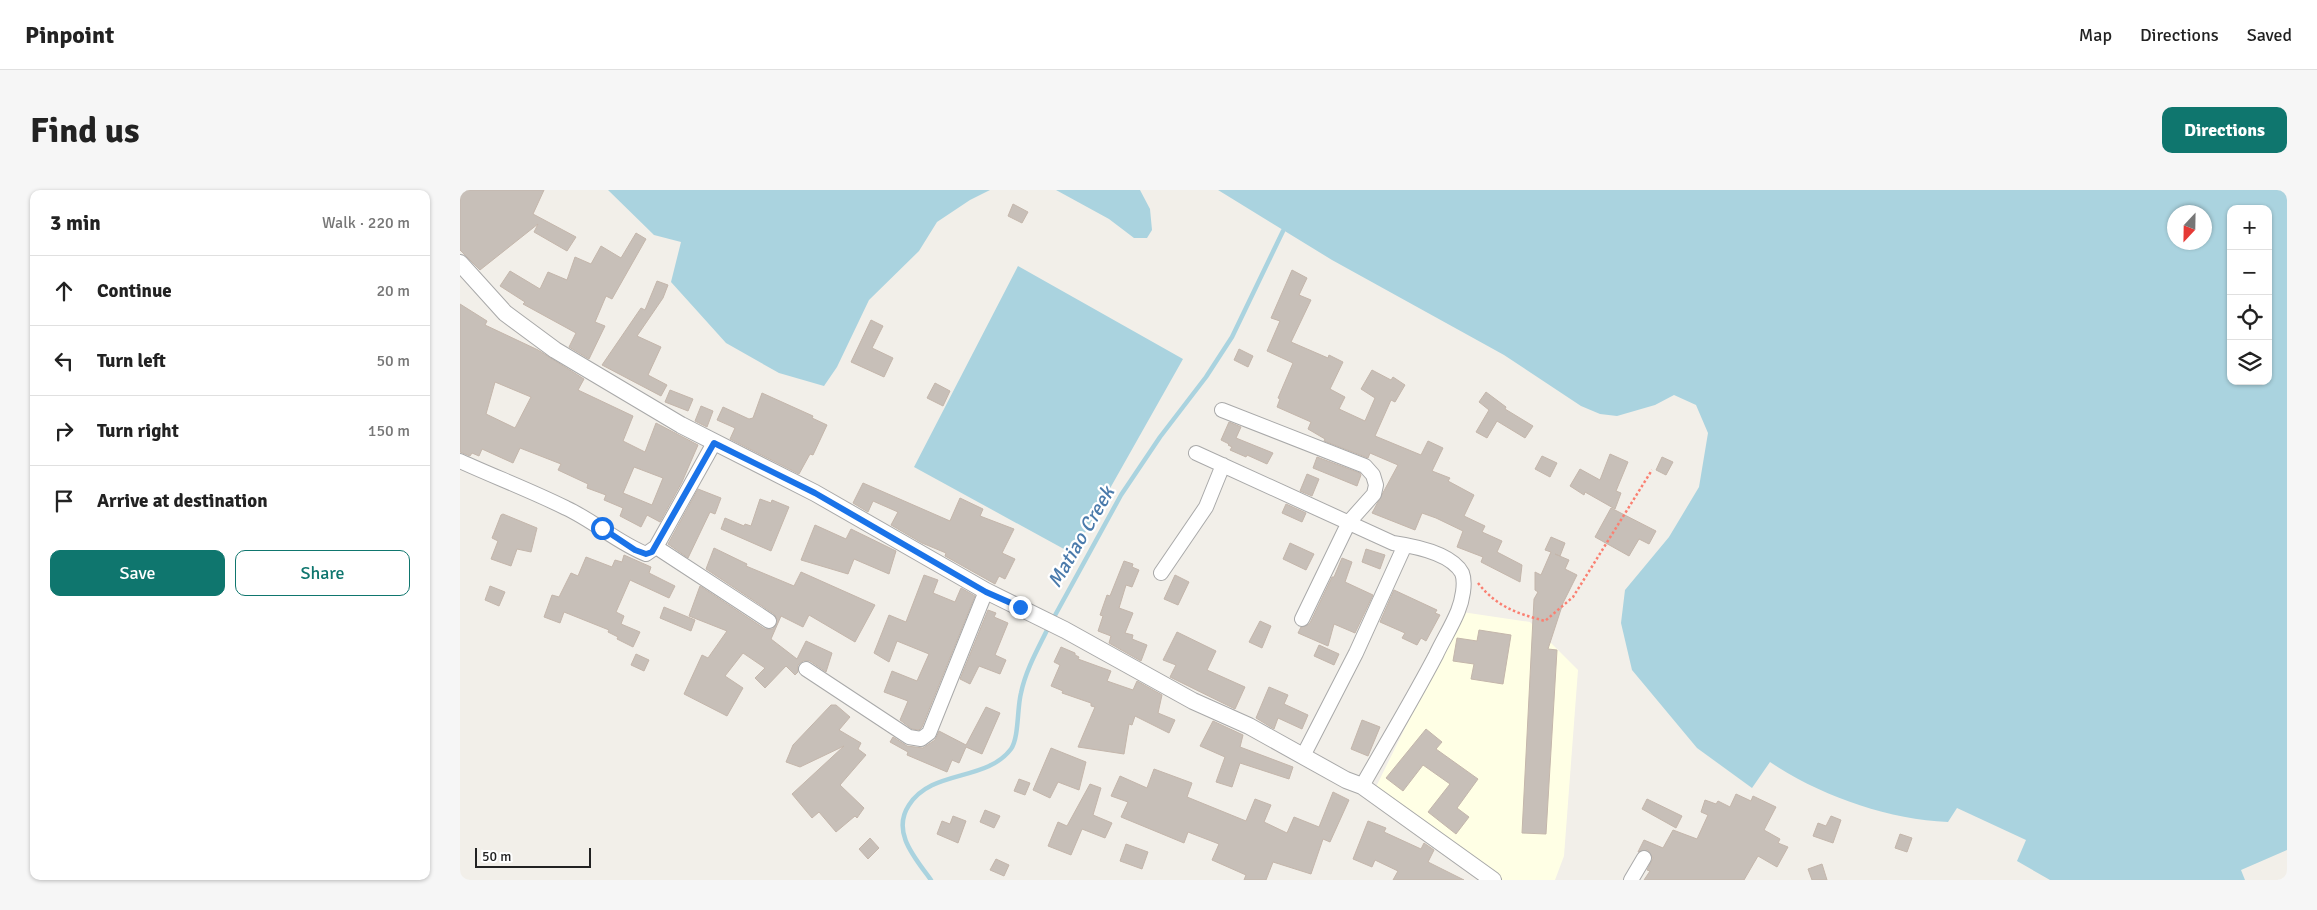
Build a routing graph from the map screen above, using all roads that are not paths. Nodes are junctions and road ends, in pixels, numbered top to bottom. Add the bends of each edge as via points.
1 (460, 262) edge
2 (1222, 410) dead end
3 (714, 443) junction
4 (1196, 452) dead end
5 (460, 461) edge
6 (1223, 464) junction
7 (1348, 522) junction
8 (1406, 545) junction
9 (656, 547) junction
10 (1160, 573) dead end
11 (986, 592) junction
12 (1302, 619) dead end
13 (769, 621) dead end
14 (806, 669) dead end
15 (1303, 756) junction
16 (1362, 786) junction
17 (1644, 858) dead end
18 (1493, 880) edge
19 (1631, 880) edge

1 - 3 street via 504,314 548,344
2 - 7 street via 1364,466 1373,474 1374,494
3 - 9 street
3 - 11 street via 815,493
4 - 6 street
5 - 9 street via 567,508 635,550 646,554
6 - 7 street
6 - 10 street via 1206,507
7 - 8 street via 1393,543
7 - 12 street
8 - 15 street
8 - 16 street via 1457,566 1463,575 1463,590 1459,609 1425,676
9 - 13 street
11 - 14 street via 929,733 921,739 909,737
11 - 15 street via 1066,630 1193,701 1249,726
15 - 16 street
16 - 18 street
17 - 19 street

